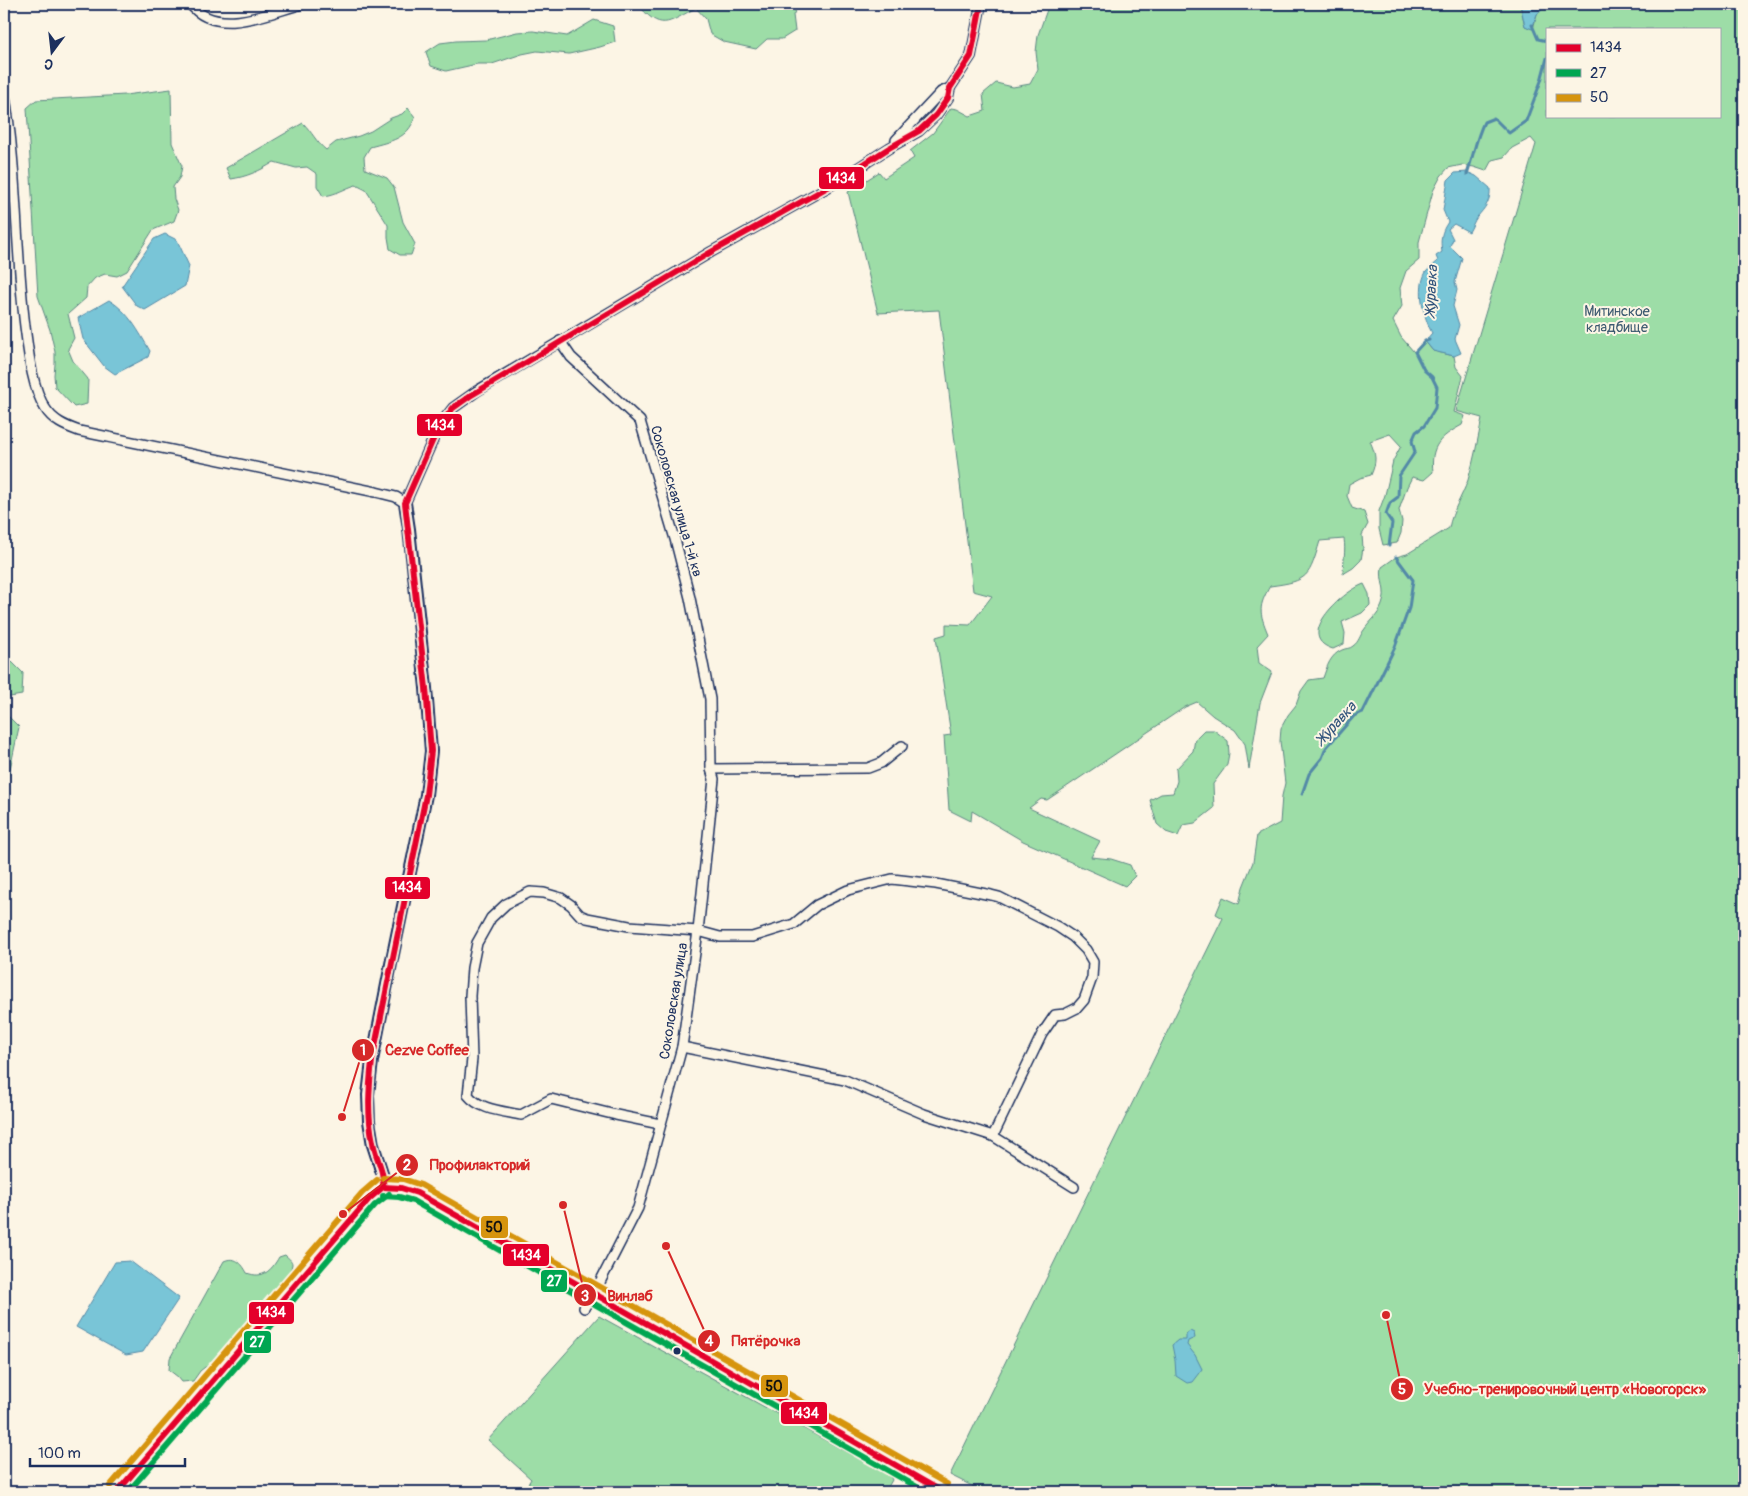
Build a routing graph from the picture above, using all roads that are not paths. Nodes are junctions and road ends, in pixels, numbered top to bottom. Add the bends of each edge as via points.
1 (190, 4) edge
2 (302, 4) edge
3 (981, 4) edge
4 (4, 91) edge
5 (560, 341) junction
6 (405, 503) junction
7 (710, 699) joint
8 (902, 746) dead end
9 (711, 770) junction
10 (698, 931) junction
11 (682, 1046) junction
12 (660, 1124) junction
13 (993, 1136) junction
14 (383, 1187) junction
15 (1074, 1187) dead end
16 (594, 1293) junction
17 (584, 1308) dead end
18 (117, 1492) edge
19 (943, 1492) edge

1 - 2 street via 218,22 227,22
3 - 5 street via 971,56 950,88 942,92 889,148 828,187
4 - 6 street via 22,303 30,358 39,394 54,418 79,431 376,492
5 - 6 street via 453,408 439,426
5 - 7 street, Соколовская улица 1-й кв via 571,357 640,421 690,598
6 - 14 street via 431,751 426,794 390,964 369,1086 369,1121 384,1179
7 - 9 street, Соколовская улица
8 - 9 street via 881,763 868,768
9 - 10 street, Соколовская улица via 714,779
10 - 11 street, Соколовская улица
10 - 12 street via 629,926 587,918 560,898 530,892 506,904 491,918 477,942 470,996 472,1059 468,1095 474,1102 521,1115 552,1099
10 - 13 street via 720,937 752,937 794,924 817,905 848,890 892,879 991,894 1073,937 1093,962 1092,978 1084,1000 1077,1008 1055,1015 1042,1034
11 - 12 street, Соколовская улица
11 - 13 street via 845,1080 924,1114
12 - 16 street, Соколовская улица via 638,1208
13 - 15 street
14 - 16 street via 417,1192
14 - 18 street
16 - 17 street, Соколовская улица
16 - 19 street

